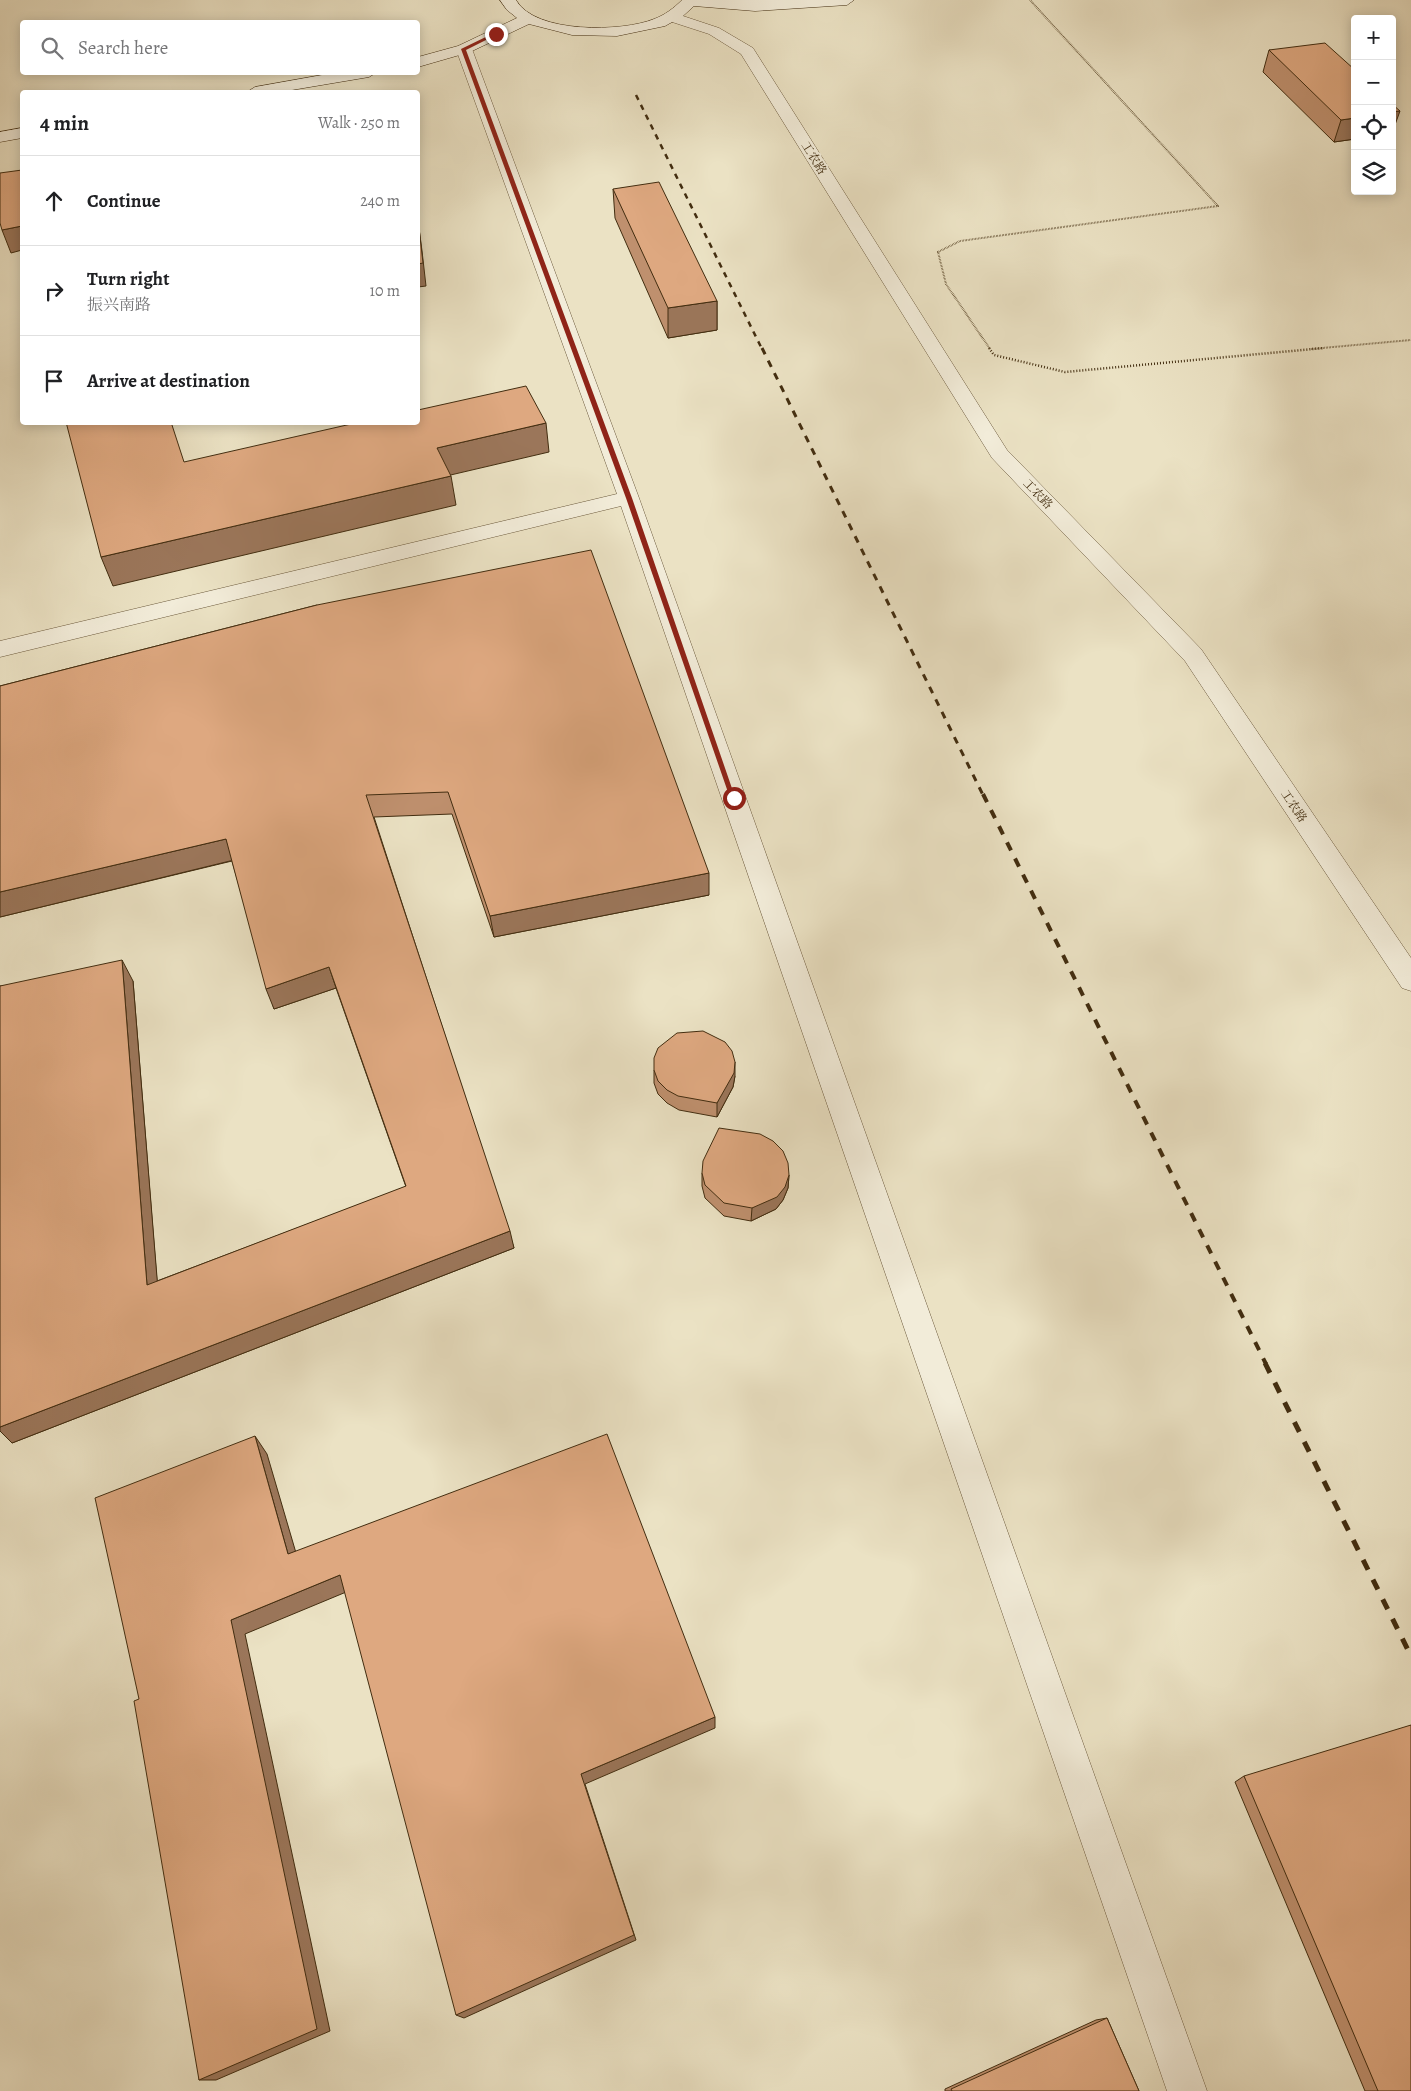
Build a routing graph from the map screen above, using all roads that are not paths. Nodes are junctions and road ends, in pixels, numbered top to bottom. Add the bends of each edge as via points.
1 (508, 0) edge
2 (847, 0) edge
3 (691, 1) edge
4 (671, 17) junction
5 (528, 19) junction
6 (464, 49) junction
7 (420, 61) edge
8 (352, 75) edge
9 (266, 90) edge
10 (20, 133) edge
11 (0, 137) edge
12 (629, 498) junction
13 (0, 649) edge
14 (1411, 980) edge
15 (1187, 2091) edge

1 - 5 street via 517,12
2 - 3 street via 755,6
3 - 4 street
4 - 5 street via 639,28 600,33 560,29
4 - 14 street, 工农路 via 714,31 747,50 999,454 1193,655
5 - 6 street
6 - 7 street
6 - 12 street
8 - 9 street
10 - 11 street
12 - 13 street
12 - 15 street

